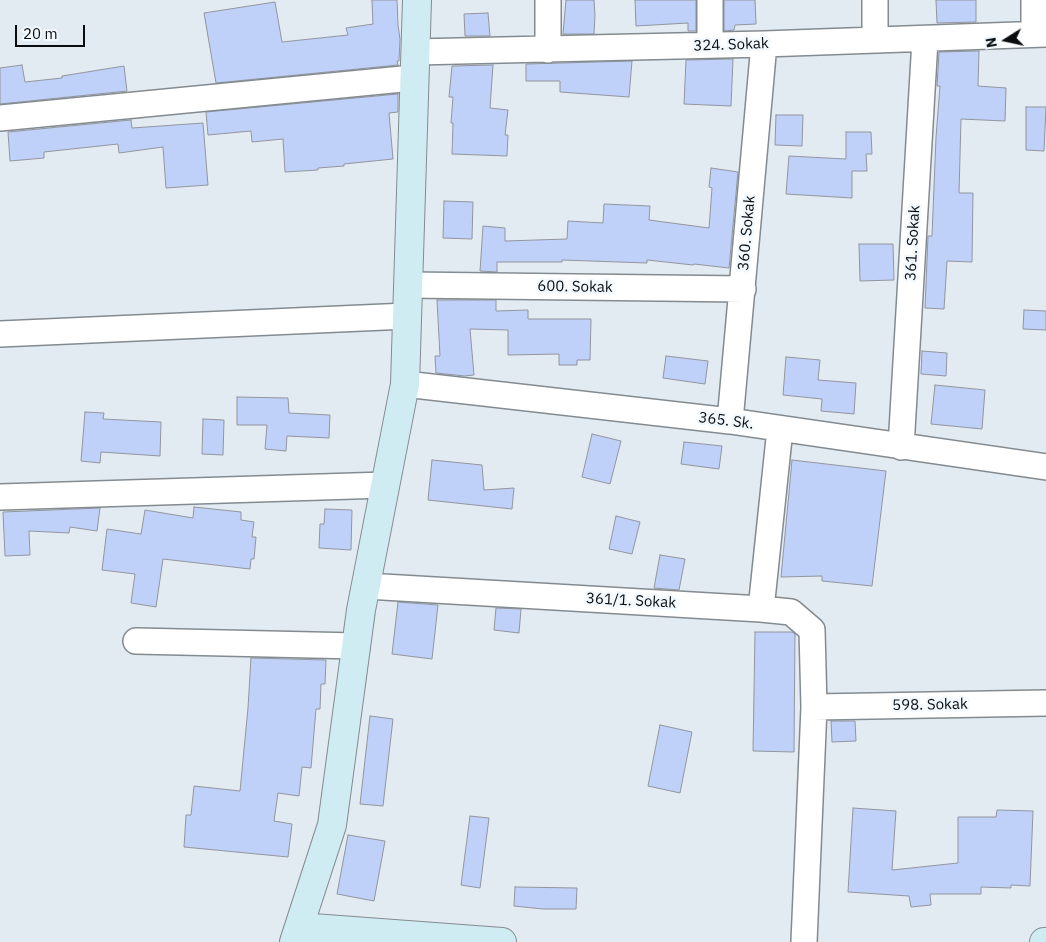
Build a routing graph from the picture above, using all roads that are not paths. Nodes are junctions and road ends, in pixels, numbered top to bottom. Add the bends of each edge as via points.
1 (416, 0) edge
2 (548, 0) edge
3 (710, 0) edge
4 (875, 0) edge
5 (1034, 0) edge
6 (1040, 34) edge
7 (875, 39) junction
8 (925, 40) junction
9 (764, 44) junction
10 (710, 45) junction
11 (548, 50) junction
12 (414, 65) junction
13 (0, 118) edge
14 (408, 285) junction
15 (742, 289) junction
16 (407, 316) junction
17 (0, 334) edge
18 (405, 384) junction
19 (730, 421) junction
20 (780, 429) junction
21 (901, 447) junction
22 (1046, 467) edge
23 (385, 485) junction
24 (0, 497) edge
25 (366, 586) junction
26 (761, 609) junction
27 (136, 640) dead end
28 (357, 646) junction
29 (1046, 703) edge
30 (814, 708) junction
31 (296, 934) edge
32 (502, 942) edge
33 (804, 942) edge

1 - 12 main road
2 - 11 street
3 - 10 street
4 - 7 street
5 - 6 street
6 - 8 street, 324. Sokak
7 - 8 street, 324. Sokak
7 - 9 street, 324. Sokak
8 - 21 street, 361. Sokak
9 - 10 street, 324. Sokak
9 - 15 street, 360. Sokak
10 - 11 street, 324. Sokak
11 - 12 street, 324. Sokak
12 - 13 street, 324. Sokak
12 - 14 main road
14 - 15 street, 600. Sokak
14 - 16 main road
15 - 19 street, 360. Sokak
16 - 17 street
16 - 18 main road
18 - 19 street, 365. Sk.
18 - 23 main road
19 - 20 street, 365. Sk.
20 - 21 street, 365. Sk.
20 - 26 street
21 - 22 street, 365. Sk.
23 - 24 street
23 - 25 main road
25 - 26 street, 361/1. Sokak
25 - 28 main road
26 - 30 street, 361/1. Sokak via 791,612 812,630
27 - 28 street
28 - 31 main road via 332,825
29 - 30 street, 598. Sokak
30 - 33 street, 361/1. Sokak
31 - 32 main road

